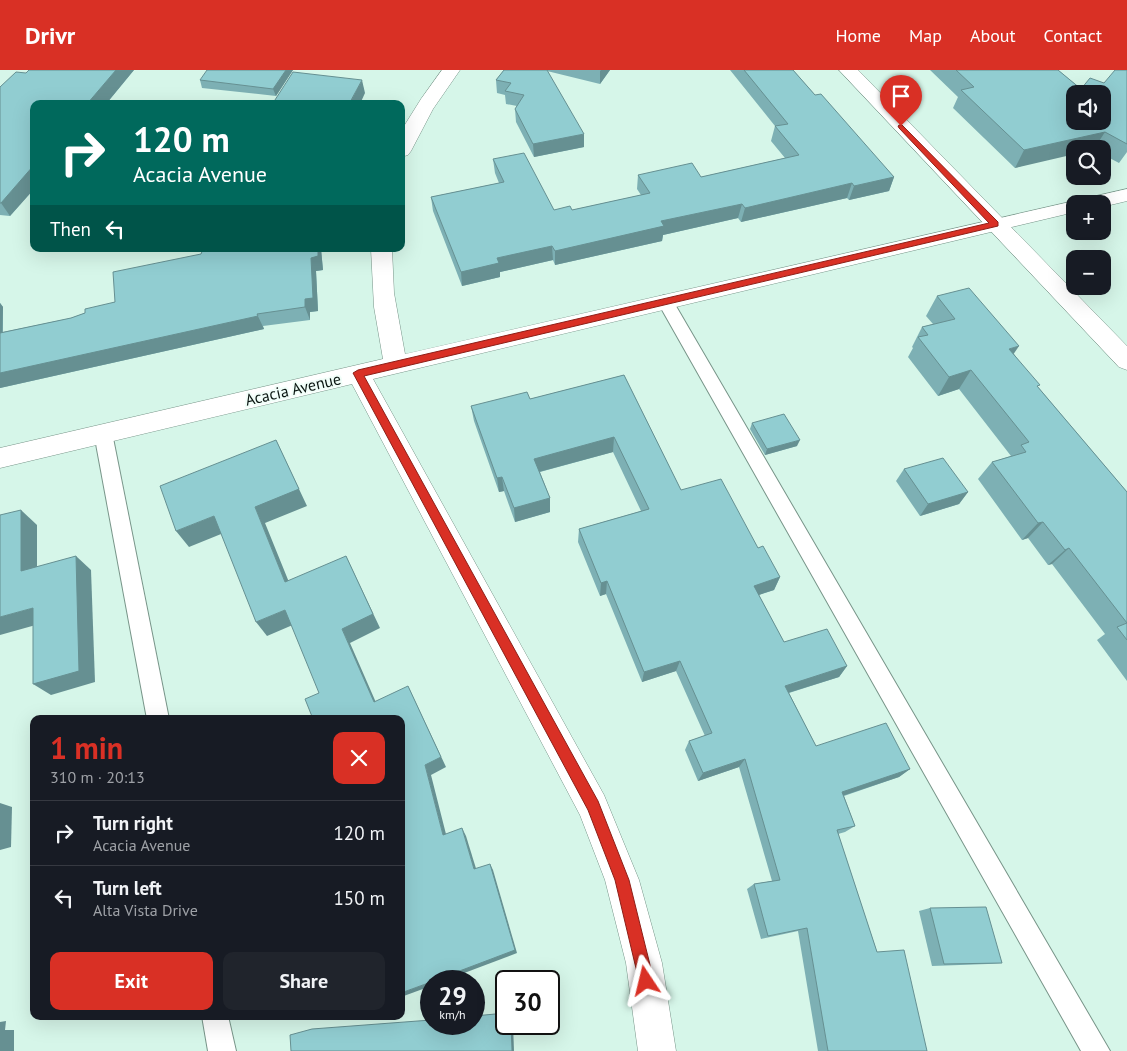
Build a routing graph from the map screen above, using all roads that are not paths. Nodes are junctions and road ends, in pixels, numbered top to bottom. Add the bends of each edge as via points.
1 (451, 70) edge
2 (848, 70) edge
3 (405, 143) edge
4 (1127, 195) edge
5 (1111, 199) edge
6 (1066, 208) edge
7 (995, 224) junction
8 (381, 252) edge
9 (665, 301) junction
10 (1127, 361) edge
11 (396, 364) junction
12 (358, 373) junction
13 (103, 433) junction
14 (0, 458) edge
15 (157, 715) edge
16 (216, 1020) edge
17 (222, 1051) edge
18 (657, 1051) edge
19 (1096, 1051) edge

1 - 3 street via 417,118
2 - 7 street
4 - 5 street
6 - 7 street, Acacia Avenue
7 - 9 street, Acacia Avenue
7 - 10 street
8 - 11 street via 381,282
9 - 11 street, Acacia Avenue
9 - 19 lane
11 - 12 street, Acacia Avenue
12 - 13 street, Acacia Avenue
12 - 18 street via 593,806 622,880 641,954
13 - 14 street, Acacia Avenue
13 - 15 lane
16 - 17 lane

